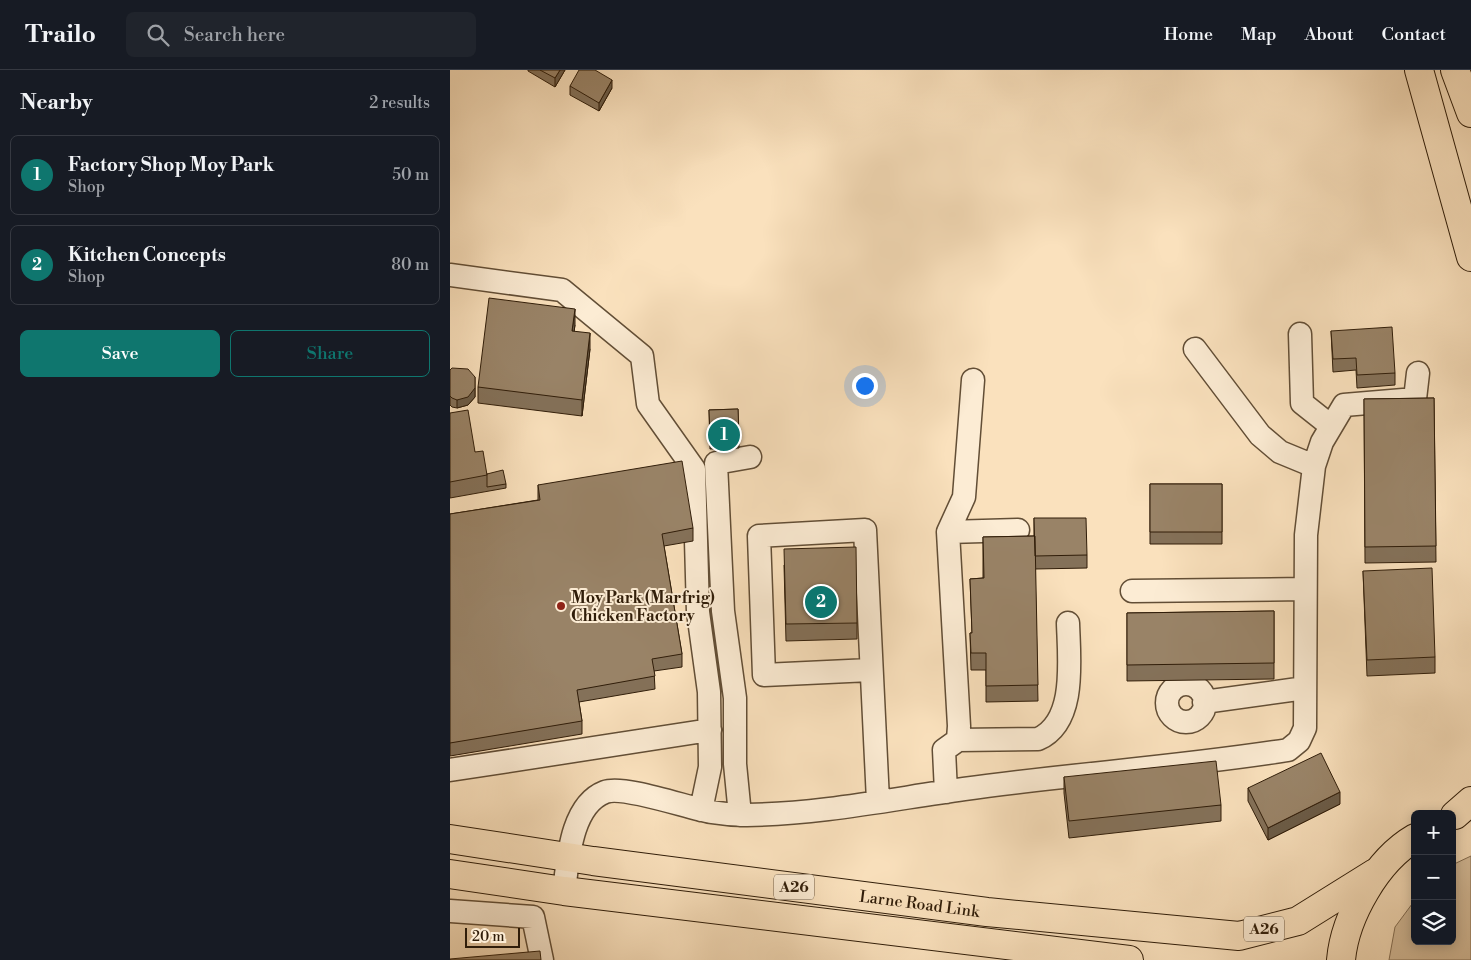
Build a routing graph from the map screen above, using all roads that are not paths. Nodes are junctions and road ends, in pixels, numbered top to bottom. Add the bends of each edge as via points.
1 (1419, 70) edge
2 (1455, 70) edge
3 (1471, 113) edge
4 (1471, 257) edge
5 (450, 274) edge
6 (1300, 334) dead end
7 (1195, 349) dead end
8 (1418, 373) dead end
9 (973, 380) dead end
10 (1331, 426) junction
11 (750, 457) dead end
12 (1314, 466) junction
13 (1018, 530) dead end
14 (948, 532) junction
15 (1306, 588) junction
16 (1132, 591) dead end
17 (1068, 623) dead end
18 (870, 670) junction
19 (1305, 688) junction
20 (1204, 702) dead end
21 (710, 730) junction
22 (958, 740) junction
23 (450, 770) edge
24 (946, 792) junction
25 (878, 801) junction
26 (701, 810) junction
27 (740, 815) junction
28 (450, 839) edge
29 (1411, 840) edge
30 (568, 857) junction
31 (1375, 873) junction
32 (453, 875) edge
33 (564, 891) junction
34 (450, 911) edge
35 (542, 960) edge
36 (1129, 960) edge
37 (1341, 960) edge

1 - 4 main road
2 - 3 main road
5 - 21 street via 562,290 642,356 648,404 694,469 698,612 709,692
6 - 10 street via 1302,403
7 - 12 street via 1260,435 1280,452
8 - 10 street via 1415,399 1344,405
9 - 14 street via 964,497
10 - 12 street
11 - 27 street via 716,463 723,611 735,698 735,764
12 - 15 street via 1306,535
13 - 14 street
14 - 22 street
15 - 16 street
15 - 19 street
17 - 22 street via 1069,688 1057,723 1048,734 1038,739
18 - 18 street via 865,530 759,536 764,675
18 - 25 street
19 - 20 street
19 - 24 street via 1305,728 1299,741 1288,750
21 - 23 street
21 - 26 street via 710,767
22 - 24 street via 944,750
24 - 25 street
25 - 27 street via 836,808
26 - 27 street
26 - 30 street via 628,792 605,792 590,801 580,814
28 - 30 main road, Larne Road Link / A26
29 - 31 main road, A26
30 - 31 main road, Larne Road Link / A26 via 987,912 1239,936 1298,921
30 - 33 street
31 - 37 main road, A26 via 1350,923 1342,944
32 - 33 main road, Larne Road Link / A26
33 - 36 main road, Larne Road Link / A26
34 - 35 street via 533,917

